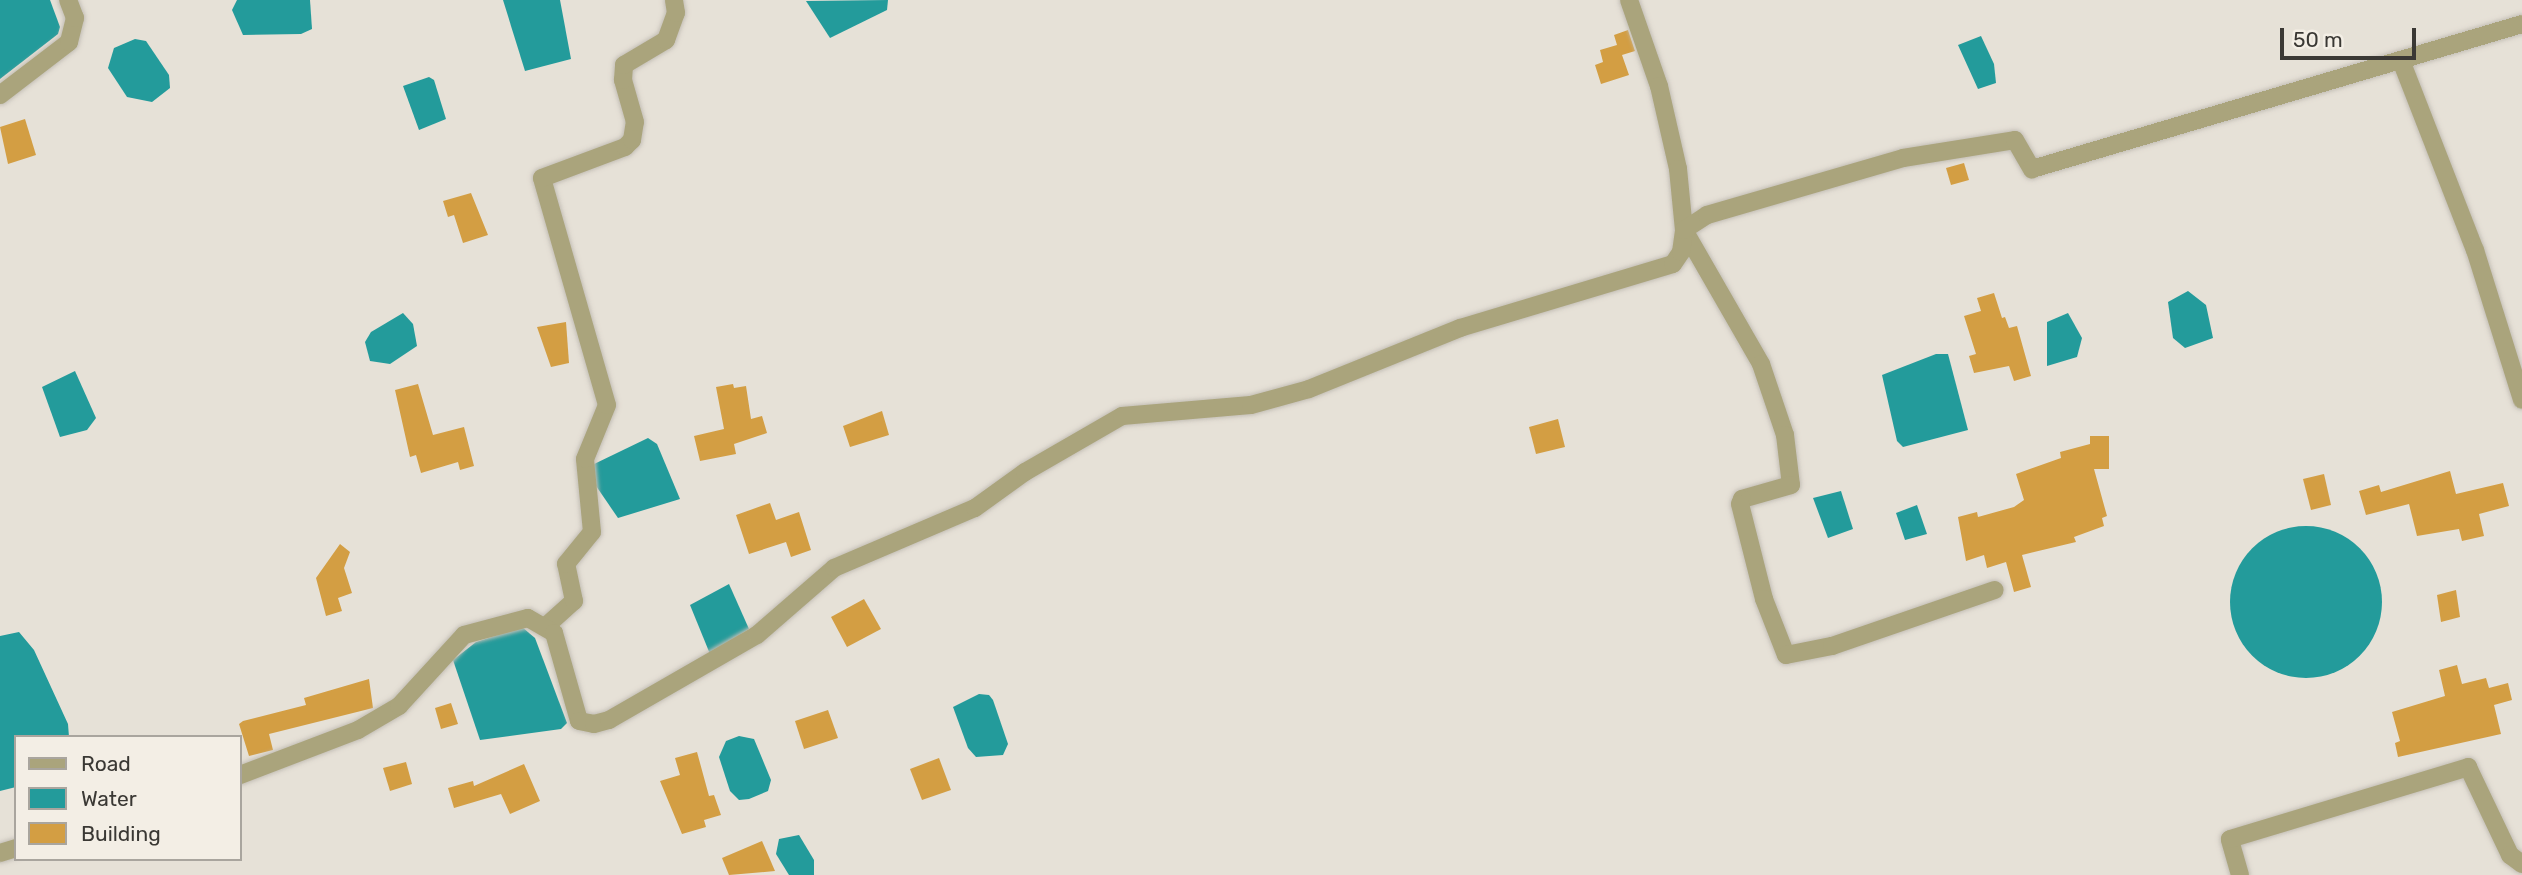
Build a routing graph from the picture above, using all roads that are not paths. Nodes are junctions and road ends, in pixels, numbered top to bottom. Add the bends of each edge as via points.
1 (68, 0) edge
2 (674, 0) edge
3 (1629, 0) edge
4 (2522, 24) edge
5 (2403, 63) junction
6 (0, 95) edge
7 (1684, 230) junction
8 (2522, 400) edge
9 (1995, 590) dead end
10 (545, 627) junction
11 (242, 774) edge
12 (2522, 864) edge
13 (2239, 875) edge

1 - 6 street via 75,18 69,41
2 - 10 street via 676,13 666,40 624,65 623,80 635,122 632,139 625,147 542,178 607,405 585,459 592,532 566,564 574,601
3 - 7 street via 1659,86 1678,169
4 - 5 street
5 - 7 street via 2032,169 2015,140 1903,158 1707,215
5 - 8 street via 2475,250
7 - 9 street via 1761,365 1785,435 1792,483 1780,491 1742,499 1740,504 1764,600 1786,655 1832,646
7 - 10 street via 1681,252 1673,264 1460,328 1309,389 1251,404 1122,416 1025,472 975,509 834,568 757,635 610,720 579,721 554,633
10 - 11 street via 528,618 464,635 399,706 312,750
12 - 13 street via 2510,855 2468,767 2230,839

